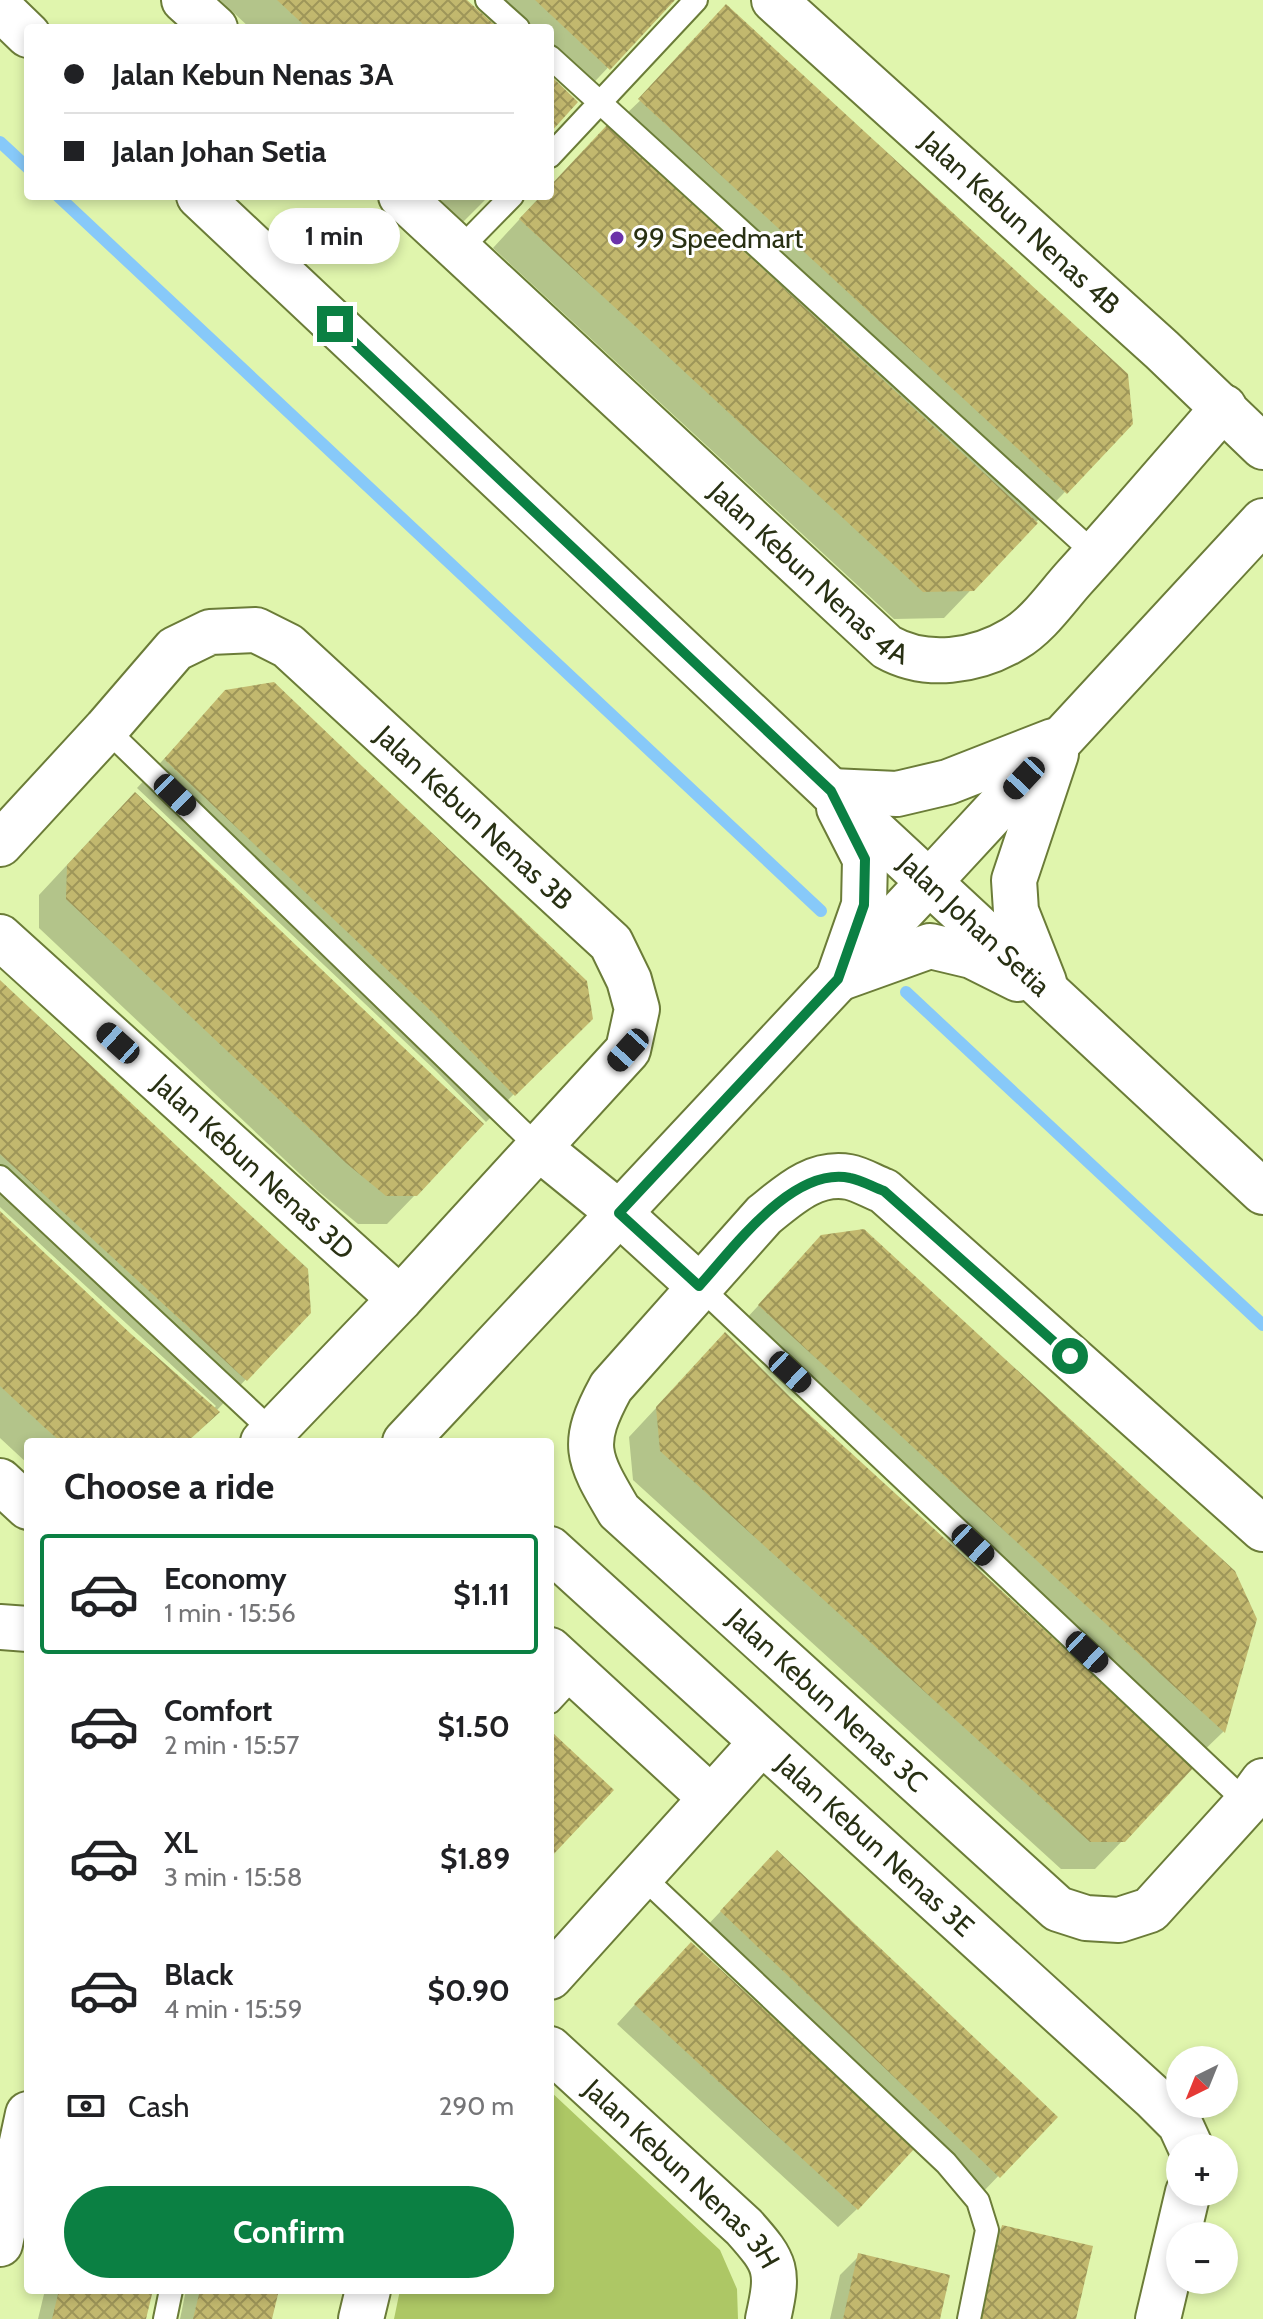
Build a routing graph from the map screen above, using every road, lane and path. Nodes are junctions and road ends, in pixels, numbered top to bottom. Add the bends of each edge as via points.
1 (184, 0) edge
2 (487, 0) edge
3 (696, 0) edge
4 (774, 0) edge
5 (0, 8) edge
6 (211, 24) edge
7 (514, 24) edge
8 (24, 31) edge
9 (554, 61) edge
10 (601, 102) junction
11 (554, 152) edge
12 (203, 200) edge
13 (405, 200) edge
14 (508, 200) edge
15 (460, 249) junction
16 (1224, 407) junction
17 (1263, 447) edge
18 (1263, 521) edge
19 (1095, 554) junction
20 (106, 729) junction
21 (1062, 737) junction
22 (831, 791) junction
23 (0, 844) edge
24 (930, 881) junction
25 (0, 937) edge
26 (838, 979) junction
27 (1049, 994) junction
28 (539, 1148) junction
29 (0, 1177) edge
30 (1263, 1192) edge
31 (619, 1213) junction
32 (699, 1286) junction
33 (400, 1299) junction
34 (268, 1437) edge
35 (419, 1437) edge
36 (0, 1481) edge
37 (24, 1503) edge
38 (1263, 1529) edge
39 (554, 1553) edge
40 (0, 1627) edge
41 (24, 1629) edge
42 (558, 1676) edge
43 (761, 1743) junction
44 (1255, 1792) edge
45 (711, 1798) junction
46 (643, 1877) junction
47 (554, 1973) edge
48 (554, 2053) edge
49 (24, 2133) edge
50 (1185, 2134) edge
51 (1185, 2206) edge
52 (0, 2244) edge
53 (170, 2294) edge
54 (367, 2294) edge
55 (165, 2319) edge
56 (361, 2319) edge
57 (768, 2319) edge
58 (969, 2319) edge
59 (1158, 2319) edge

1 - 6 street
2 - 7 lane
3 - 10 lane
4 - 16 street, Jalan Kebun Nenas 4B
5 - 8 street
9 - 10 lane
10 - 11 lane
10 - 19 lane
12 - 22 street, Jalan Johan Setia
13 - 15 street, Jalan Kebun Nenas 4A
14 - 15 lane
15 - 19 street, Jalan Kebun Nenas 4A via 887,647 905,657 964,658 1018,637
16 - 17 street, Jalan Kebun Nenas 4B
16 - 19 street, Jalan Kebun Nenas 4A
18 - 21 street
20 - 23 street, Jalan Kebun Nenas 3B
20 - 28 lane
20 - 28 street, Jalan Kebun Nenas 3B via 175,649 210,632 256,630 288,646 611,943 637,1009 628,1050
21 - 22 street via 948,782 910,791
21 - 24 street
21 - 27 street via 1014,880 1016,911
22 - 24 street, Jalan Johan Setia
22 - 26 street via 865,859 864,905
24 - 26 street
24 - 27 street, Jalan Johan Setia
25 - 33 street, Jalan Kebun Nenas 3D
26 - 27 street via 930,946 972,956
26 - 31 street
27 - 30 street, Jalan Johan Setia
28 - 31 street
28 - 33 street, Jalan Kebun Nenas 3B
29 - 34 lane
31 - 32 street
31 - 35 street
32 - 38 street, Jalan Kebun Nenas 3C via 764,1215 817,1179 848,1177 884,1191
32 - 44 lane
32 - 44 street, Jalan Kebun Nenas 3C via 611,1387 594,1419 589,1450 619,1511 1058,1909 1119,1920 1150,1910
33 - 34 street, Jalan Kebun Nenas 3B
36 - 37 street
39 - 43 street, Jalan Kebun Nenas 3E
40 - 41 street
42 - 45 street
43 - 45 street
43 - 50 street, Jalan Kebun Nenas 3E via 1154,2098
45 - 46 street
46 - 47 street
46 - 58 lane via 946,2163 978,2201 987,2230
48 - 57 street, Jalan Kebun Nenas 3H via 763,2248 776,2273
49 - 52 street
51 - 59 street
53 - 55 lane
54 - 56 street

